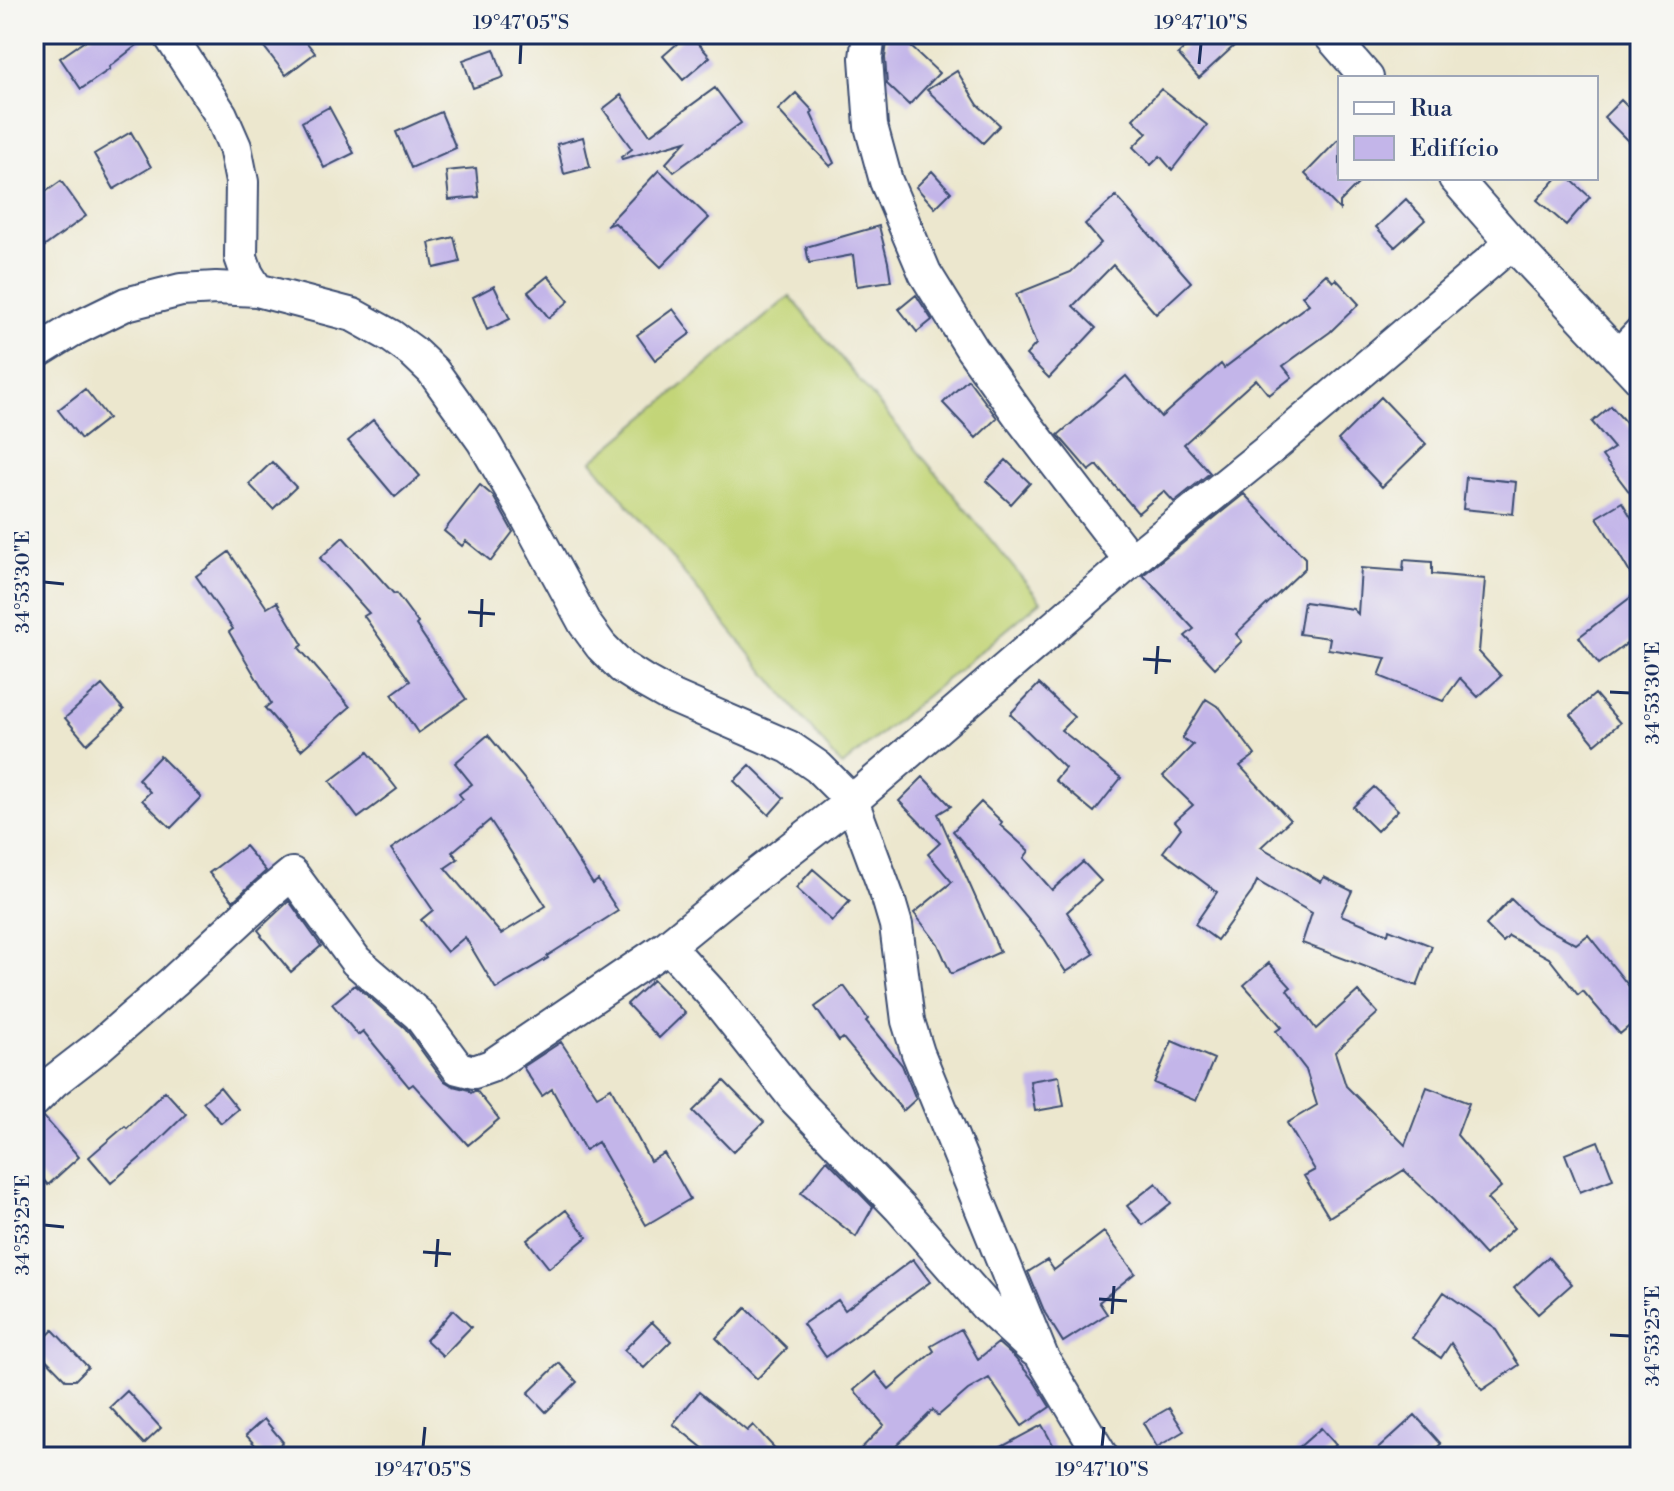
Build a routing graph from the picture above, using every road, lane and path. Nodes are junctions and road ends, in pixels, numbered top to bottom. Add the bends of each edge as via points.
1 (169, 34) edge
2 (869, 34) edge
3 (1329, 34) edge
4 (1365, 76) edge
5 (1457, 180) edge
6 (1512, 243) junction
7 (257, 290) junction
8 (34, 354) edge
9 (1633, 356) edge
10 (1131, 561) junction
11 (852, 801) junction
12 (668, 946) junction
13 (34, 1101) edge
14 (1042, 1357) junction
15 (1102, 1457) edge

1 - 7 street via 221,115 235,147 242,182 241,257
2 - 10 street via 871,126 886,181 925,273 1021,418
3 - 4 street
5 - 6 street
6 - 9 street
6 - 10 street
7 - 8 street via 181,290 126,304
7 - 11 street via 353,315 413,352 483,441 601,646 622,667 669,695 789,747
10 - 11 street
11 - 12 street
11 - 14 street via 896,925 908,1021 918,1053
12 - 13 street via 491,1066 474,1072 458,1068 419,1015 356,961 292,874
12 - 14 street via 795,1099 985,1305
14 - 15 street

